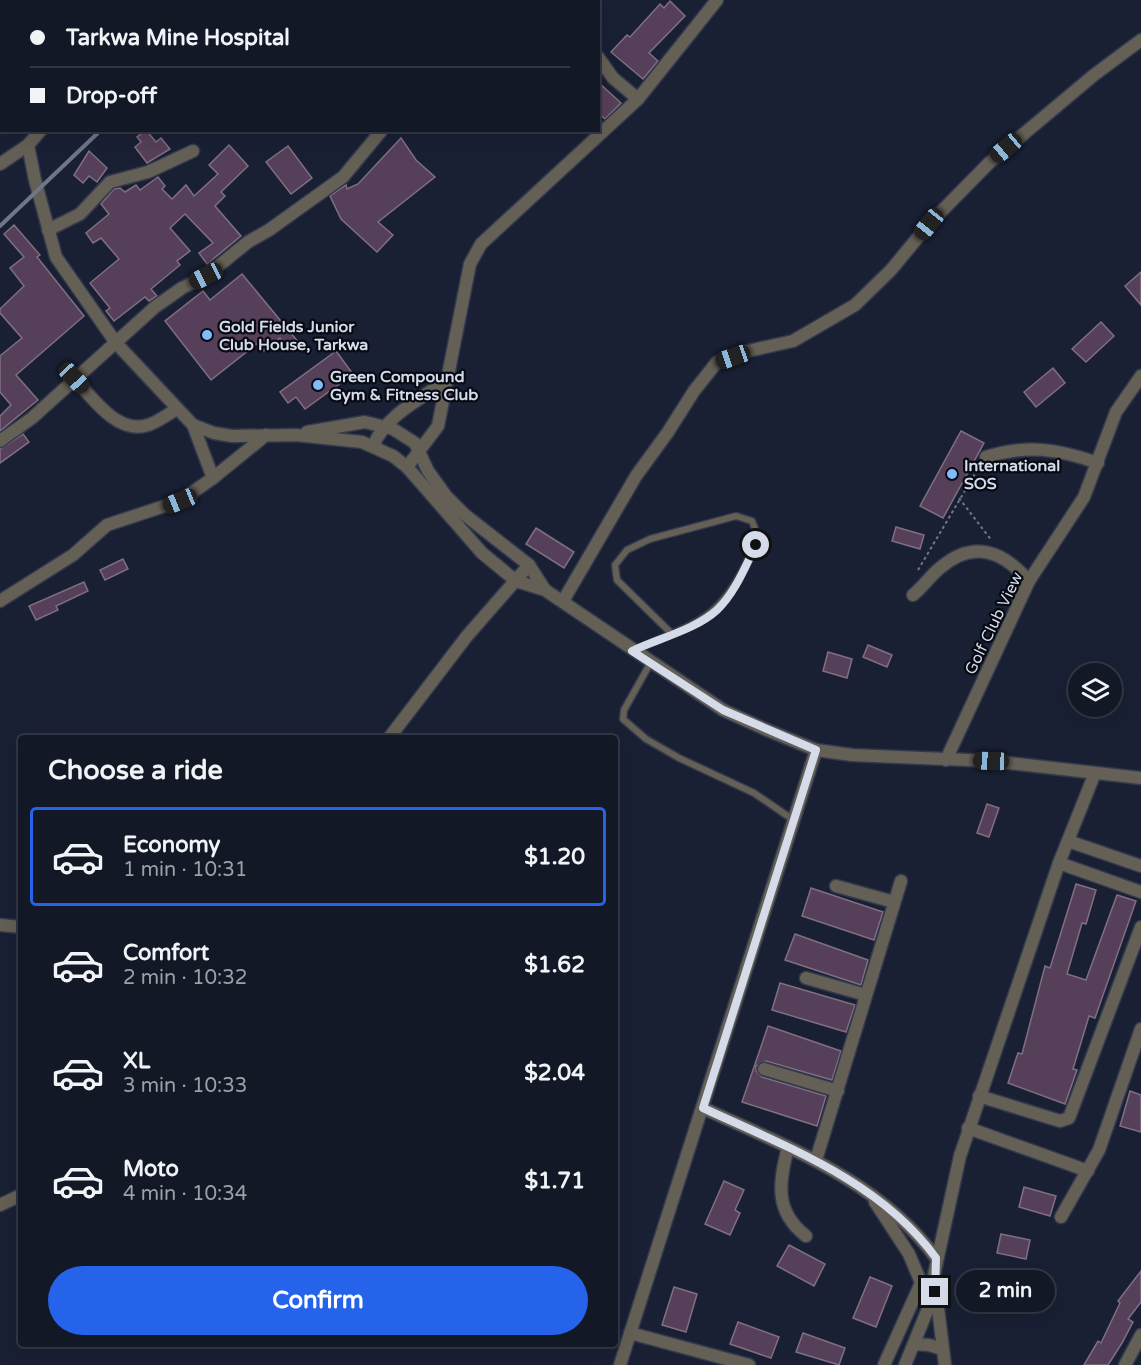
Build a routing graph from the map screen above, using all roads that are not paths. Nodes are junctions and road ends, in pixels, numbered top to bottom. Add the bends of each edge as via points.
1 (717, 0) edge
2 (1141, 40) edge
3 (600, 60) edge
4 (638, 99) junction
5 (39, 132) edge
6 (380, 132) edge
7 (28, 145) junction
8 (193, 152) dead end
9 (0, 164) edge
10 (48, 230) junction
11 (116, 343) junction
12 (1141, 376) edge
13 (74, 378) junction
14 (446, 381) junction
15 (177, 409) junction
16 (193, 425) junction
17 (385, 426) junction
18 (266, 435) junction
19 (296, 435) junction
20 (0, 441) edge
21 (373, 446) junction
22 (420, 451) junction
23 (986, 457) road end
24 (1098, 463) junction
25 (407, 467) junction
26 (213, 478) junction
27 (461, 520) junction
28 (529, 565) junction
29 (516, 581) junction
30 (1029, 581) junction
31 (545, 590) junction
32 (913, 595) road end
33 (0, 601) edge
34 (562, 601) junction
35 (671, 633) junction
36 (632, 651) junction
37 (651, 662) junction
38 (391, 735) edge
39 (816, 750) junction
40 (946, 760) junction
41 (1095, 773) junction
42 (1141, 778) edge
43 (792, 819) junction
44 (1068, 841) junction
45 (1059, 863) junction
46 (1141, 866) edge
47 (901, 881) dead end
48 (836, 886) dead end
49 (1141, 892) edge
50 (894, 902) junction
51 (0, 925) edge
52 (18, 927) edge
53 (1141, 927) edge
54 (806, 978) dead end
55 (866, 995) junction
56 (1141, 1029) edge
57 (764, 1069) dead end
58 (838, 1090) junction
59 (979, 1096) junction
60 (703, 1108) junction
61 (968, 1128) junction
62 (788, 1147) junction
63 (816, 1160) junction
64 (1088, 1171) junction
65 (871, 1196) junction
66 (18, 1197) edge
67 (0, 1206) edge
68 (1061, 1217) dead end
69 (806, 1236) dead end
70 (936, 1258) junction
71 (921, 1283) junction
72 (935, 1292) junction
73 (930, 1304) junction
74 (630, 1333) junction
75 (1141, 1335) edge
76 (914, 1344) junction
77 (942, 1349) junction
78 (620, 1365) edge
79 (750, 1365) edge
80 (884, 1365) edge
81 (905, 1365) edge
82 (945, 1365) edge
83 (1125, 1365) edge

1 - 4 street
2 - 34 street via 988,163 855,305 793,341 717,362 636,476
3 - 4 street via 613,78
4 - 14 street via 480,244 470,264
5 - 7 street
6 - 11 street via 343,177 206,276 182,288
7 - 9 street
7 - 10 street
8 - 10 street via 148,172 110,182 80,214
10 - 11 street via 56,257
11 - 13 street
11 - 15 street
12 - 24 street, Golf Club View via 1116,412
13 - 15 street via 119,423 148,425
13 - 20 street via 32,418
14 - 17 street
14 - 22 street via 438,426
15 - 16 street
16 - 18 street via 232,436
16 - 26 street
17 - 19 street via 365,422
17 - 21 street
17 - 22 street via 415,443
18 - 19 street
18 - 26 street
19 - 21 street
21 - 25 street
22 - 25 street
22 - 27 street via 428,471
23 - 24 street via 1039,449 1062,451
24 - 30 street, Golf Club View via 1084,497
25 - 27 street
26 - 33 street via 180,501 107,525 73,555
27 - 28 street
27 - 29 street via 482,553
28 - 29 street
28 - 31 street
29 - 31 street
29 - 38 street via 466,636
30 - 32 street via 1002,556 965,552 952,557
30 - 40 street, Golf Club View
31 - 34 street
34 - 36 street
35 - 35 lane via 697,623 717,609 734,589 756,545 757,532 752,521 736,516 650,539 627,550 615,565 617,580
35 - 36 lane
36 - 37 street
37 - 39 street via 723,710
37 - 43 lane via 624,710 623,719 646,739 754,793
39 - 40 street
39 - 43 street
40 - 41 street
41 - 42 street
41 - 44 street
43 - 60 street
44 - 45 street
44 - 46 street
45 - 49 street
45 - 59 street
47 - 50 street
48 - 50 street
50 - 55 street
51 - 52 street
53 - 59 street via 1070,1118 1060,1121
54 - 55 street
55 - 58 street
56 - 64 street
57 - 58 street
58 - 63 street
59 - 61 street
60 - 62 street
60 - 74 street
61 - 64 street
61 - 70 street
62 - 63 street
62 - 69 street via 780,1182 782,1202 792,1225
63 - 65 street
64 - 68 street
65 - 70 street via 908,1224
65 - 71 street via 901,1238
66 - 67 street
70 - 72 street
71 - 73 street
71 - 80 street
72 - 73 street
72 - 77 street
73 - 76 street
74 - 78 street
74 - 79 street
75 - 83 street
76 - 77 street
76 - 81 street
77 - 82 street

